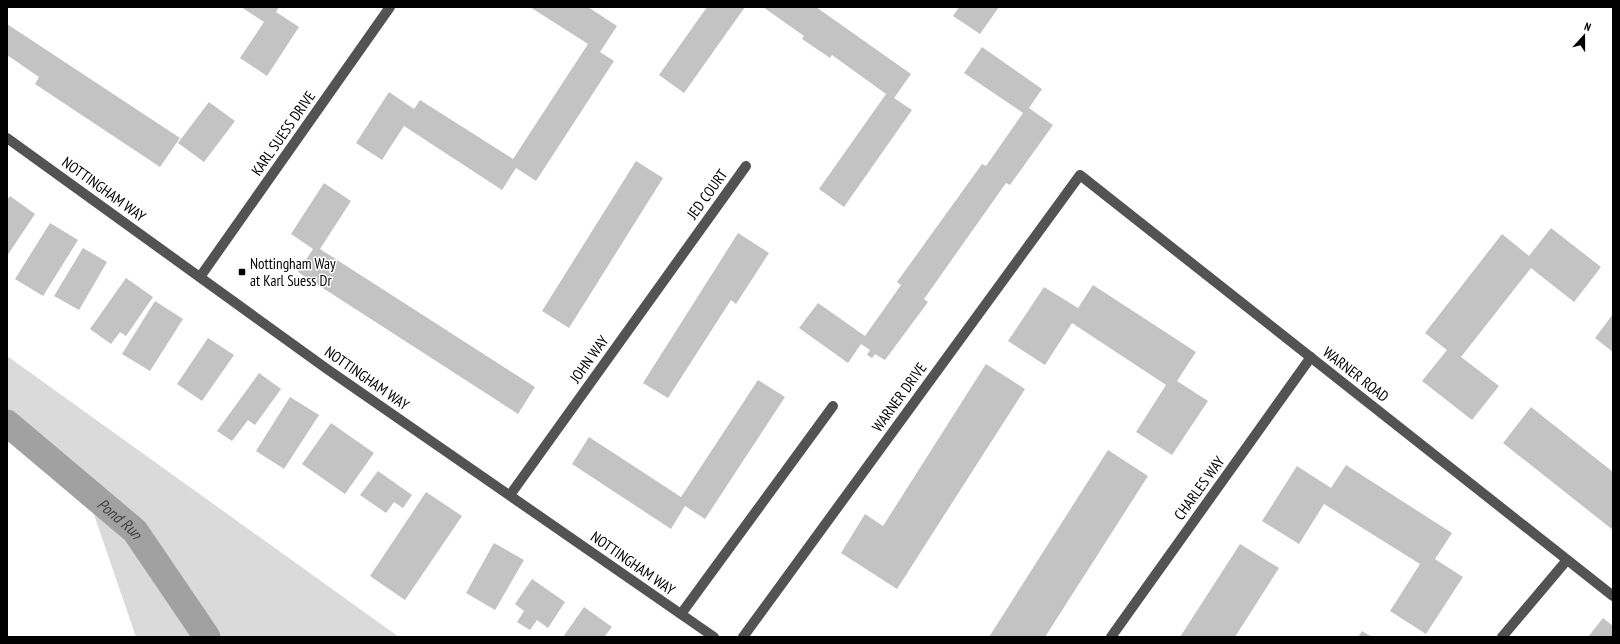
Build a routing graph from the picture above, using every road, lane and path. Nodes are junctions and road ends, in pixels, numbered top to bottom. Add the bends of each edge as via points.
1 (390, 7) edge
2 (7, 138) edge
3 (746, 166) dead end
4 (1080, 175) joint
5 (692, 240) joint
6 (200, 277) junction
7 (1311, 357) junction
8 (833, 406) dead end
9 (510, 496) junction
10 (1567, 560) junction
11 (1613, 596) edge
12 (681, 614) junction
13 (714, 637) edge
14 (743, 637) edge
15 (1111, 637) edge
16 (1502, 637) edge

1 - 6 street, KARL SUESS DRIVE
2 - 6 street, NOTTINGHAM WAY
3 - 5 street, JED COURT
4 - 7 street, WARNER ROAD
4 - 14 street, WARNER DRIVE
5 - 9 street, JOHN WAY
6 - 9 street, NOTTINGHAM WAY
7 - 10 street, WARNER ROAD
7 - 15 street, CHARLES WAY
8 - 12 street
9 - 12 street, NOTTINGHAM WAY
10 - 11 street, WARNER ROAD
10 - 16 street
12 - 13 street, NOTTINGHAM WAY

